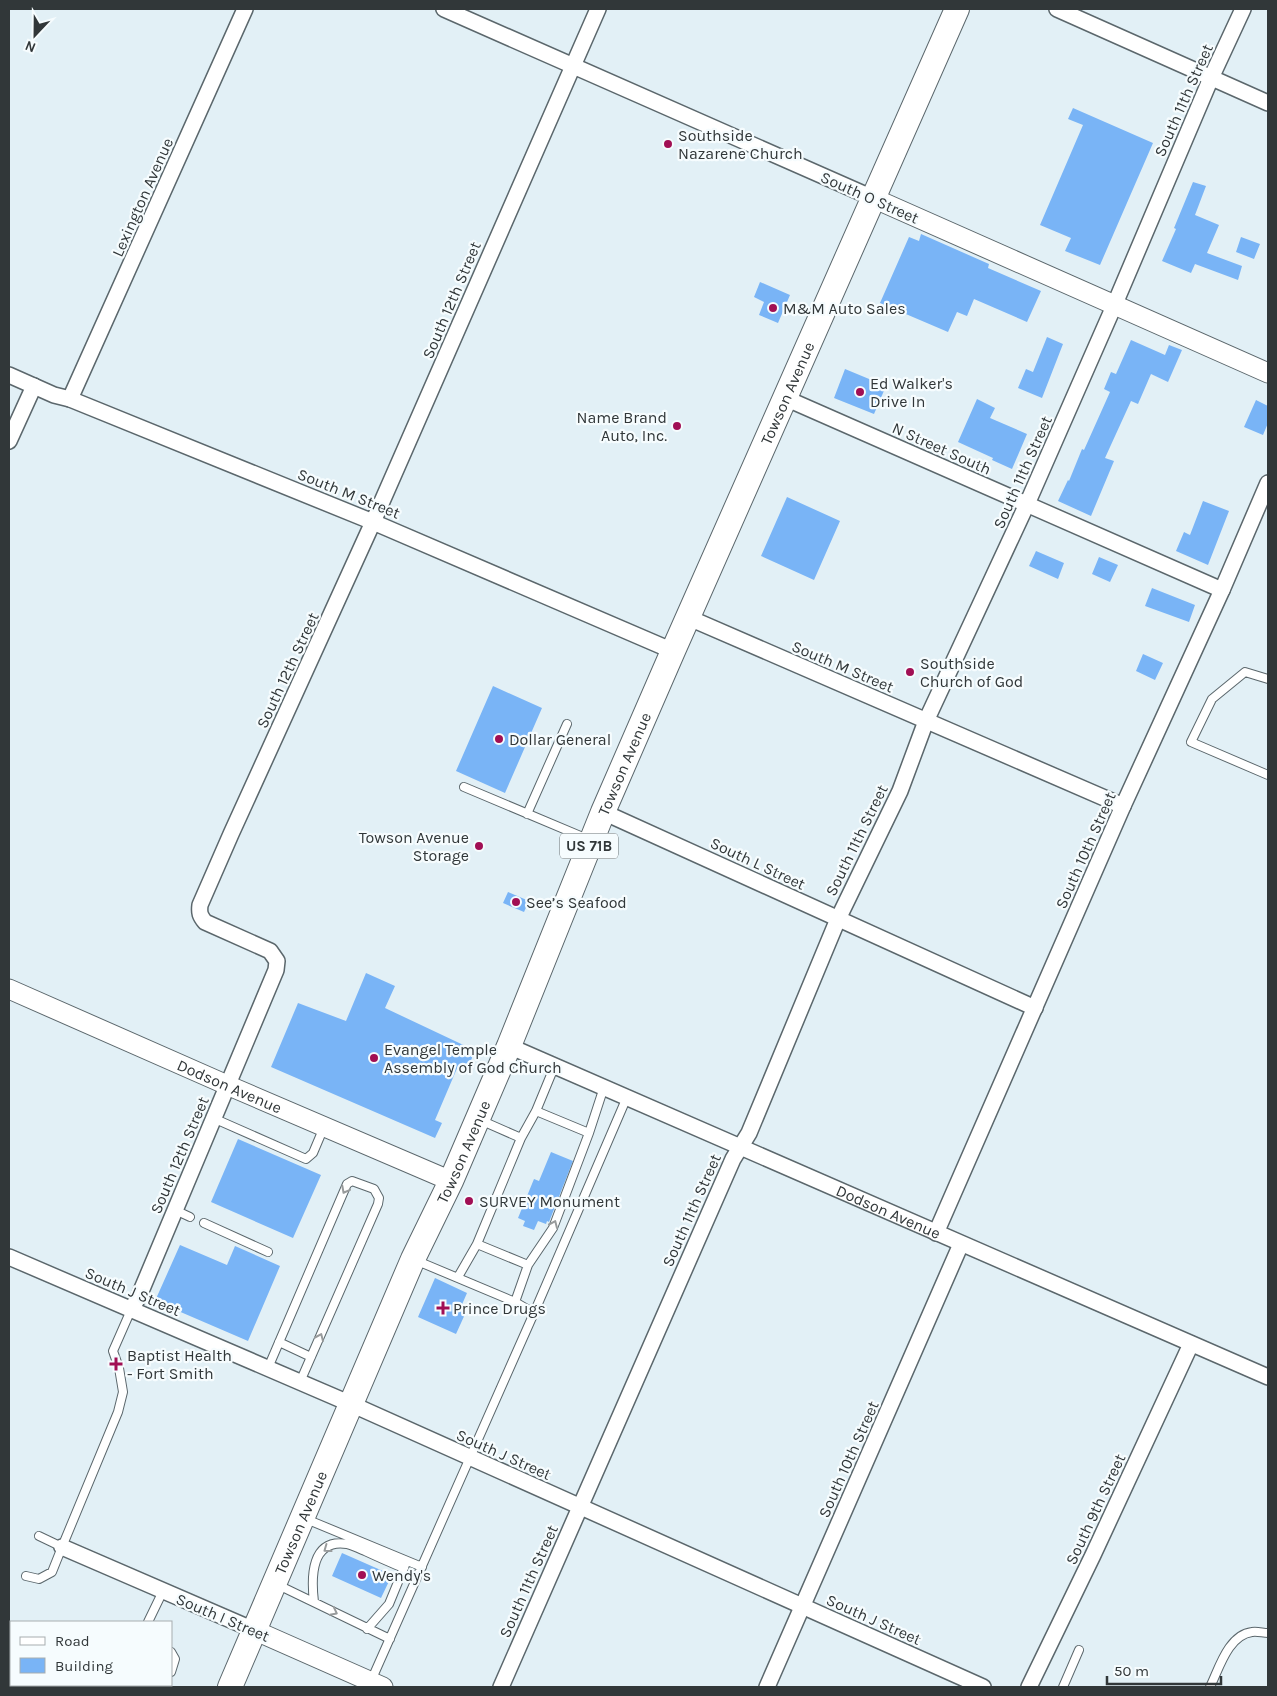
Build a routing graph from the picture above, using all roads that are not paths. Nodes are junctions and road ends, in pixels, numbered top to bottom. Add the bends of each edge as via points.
1 (245, 9) edge
2 (444, 9) edge
3 (598, 9) edge
4 (957, 9) edge
5 (1057, 9) edge
6 (1243, 9) edge
7 (572, 65) junction
8 (1211, 78) junction
9 (1268, 103) edge
10 (873, 198) junction
11 (1114, 306) junction
12 (1268, 373) edge
13 (9, 375) edge
14 (34, 386) junction
15 (785, 398) junction
16 (70, 399) junction
17 (9, 441) edge
18 (1268, 483) edge
19 (1027, 504) junction
20 (373, 522) junction
21 (1222, 590) junction
22 (687, 617) junction
23 (672, 651) junction
24 (1268, 679) edge
25 (926, 721) junction
26 (567, 724) dead end
27 (1268, 775) edge
28 (464, 787) dead end
29 (1123, 806) junction
30 (603, 812) junction
31 (527, 814) junction
32 (592, 841) junction
33 (838, 919) junction
34 (9, 989) edge
35 (1035, 1008) junction
36 (510, 1046) junction
37 (554, 1065) junction
38 (227, 1085) junction
39 (604, 1087) junction
40 (627, 1097) junction
41 (536, 1111) junction
42 (213, 1118) junction
43 (478, 1119) junction
44 (324, 1127) junction
45 (589, 1133) junction
46 (520, 1138) junction
47 (740, 1146) junction
48 (452, 1181) junction
49 (175, 1210) junction
50 (190, 1217) dead end
51 (204, 1223) dead end
52 (936, 1233) junction
53 (477, 1244) junction
54 (961, 1244) junction
55 (268, 1252) dead end
56 (9, 1257) edge
57 (413, 1259) junction
58 (528, 1265) junction
59 (458, 1278) junction
60 (515, 1302) junction
61 (131, 1310) junction
62 (534, 1313) junction
63 (279, 1342) junction
64 (1191, 1344) junction
65 (311, 1356) junction
66 (268, 1368) junction
67 (1268, 1377) edge
68 (300, 1382) junction
69 (351, 1404) junction
70 (470, 1458) junction
71 (580, 1507) junction
72 (302, 1517) junction
73 (38, 1536) dead end
74 (62, 1547) junction
75 (405, 1565) junction
76 (422, 1567) junction
77 (26, 1576) dead end
78 (274, 1583) junction
79 (163, 1591) junction
80 (314, 1602) junction
81 (802, 1607) junction
82 (148, 1621) edge
83 (366, 1628) junction
84 (254, 1630) junction
85 (1268, 1633) edge
86 (390, 1639) junction
87 (1079, 1650) dead end
88 (172, 1654) edge
89 (172, 1669) edge
90 (377, 1684) edge
91 (230, 1687) edge
92 (501, 1687) edge
93 (767, 1687) edge
94 (984, 1687) edge
95 (1029, 1687) edge
96 (1063, 1687) edge
97 (1210, 1687) edge

1 - 16 street, Lexington Avenue
2 - 7 street, South O Street
3 - 7 street, South 12th Street
4 - 10 main road, Towson Avenue / US 71B
5 - 8 street
6 - 8 street, South 11th Street
7 - 10 street, South O Street
7 - 20 street, South 12th Street
8 - 9 street
8 - 11 street, South 11th Street
10 - 11 street, South O Street
10 - 15 main road, Towson Avenue / US 71B
11 - 12 street, South O Street
11 - 19 street, South 11th Street
13 - 14 street, South M Street
14 - 16 street, South M Street
14 - 17 street
15 - 19 street, N Street South
15 - 22 main road, Towson Avenue / US 71B
16 - 20 street, South M Street
18 - 21 street, South 10th Street
19 - 21 street, N Street South
19 - 25 street, South 11th Street
20 - 23 street, South M Street
20 - 38 street, South 12th Street via 200,905 199,912 205,922 270,951 277,961
21 - 29 street, South 10th Street
22 - 23 main road, Towson Avenue / US 71B
22 - 25 street, South M Street
23 - 30 main road, Towson Avenue / US 71B
24 - 27 lane via 1245,672 1218,694 1212,699 1191,742
25 - 29 street, South M Street
25 - 33 street, South 11th Street via 900,791
26 - 31 lane
28 - 31 lane
29 - 35 street, South 10th Street
30 - 32 main road, Towson Avenue / US 71B
30 - 33 street, South L Street
31 - 32 lane
32 - 36 main road, Towson Avenue / US 71B
33 - 35 street, South L Street
33 - 47 street, South 11th Street via 749,1133
34 - 38 street, Dodson Avenue
35 - 52 street, South 10th Street
36 - 37 street, Dodson Avenue
36 - 43 main road, Towson Avenue / US 71B
37 - 39 street, Dodson Avenue
37 - 41 lane
38 - 42 street, South 12th Street
38 - 44 street, Dodson Avenue
39 - 40 street, Dodson Avenue
39 - 45 lane
40 - 47 street, Dodson Avenue
40 - 62 lane
41 - 45 lane
41 - 46 lane
42 - 44 lane via 306,1159 313,1154
42 - 49 street, South 12th Street
43 - 46 lane
43 - 48 main road, Towson Avenue / US 71B
44 - 48 street, Dodson Avenue
58 -> 45 lane via 553,1228
46 - 53 lane
47 - 52 street, Dodson Avenue
47 - 71 street, South 11th Street
48 - 57 main road, Towson Avenue / US 71B
49 - 50 lane
49 - 61 street, South 12th Street
51 - 55 lane
52 - 54 street, Dodson Avenue
53 - 58 lane
53 - 59 lane
54 - 64 street, Dodson Avenue
54 - 81 street, South 10th Street
56 - 61 street, South J Street
57 - 59 lane
57 - 69 main road, Towson Avenue / US 71B
58 - 60 lane
59 - 60 lane
60 - 62 lane
61 - 66 street, South J Street
61 - 74 lane via 113,1351 120,1368 123,1392 118,1412
62 - 70 lane
63 - 65 lane
65 -> 63 lane via 378,1204 379,1198 374,1189 352,1181 347,1184
63 - 66 lane
64 - 67 street, Dodson Avenue
64 - 95 street, South 9th Street
65 - 68 lane
66 - 68 street, South J Street
68 - 69 street, South J Street
69 - 70 street, South J Street
69 - 72 main road, Towson Avenue / US 71B
70 - 71 street, South J Street
70 - 76 lane
71 - 81 street, South J Street
71 - 92 street, South 11th Street
72 - 75 lane
72 - 78 main road, Towson Avenue / US 71B
73 - 74 lane
74 - 77 lane via 52,1572 39,1579
74 - 79 street, South I Street
75 - 76 lane
75 -> 80 lane via 349,1544 334,1544 318,1555 313,1568
75 - 83 lane via 389,1604
76 - 86 lane
78 - 80 lane
78 - 84 main road, Towson Avenue / US 71B
79 - 82 lane
79 - 84 street, South I Street
80 -> 83 lane
81 - 93 street, South 10th Street
81 - 94 street, South J Street
83 - 86 lane
84 - 90 street, South I Street
84 - 91 main road, Towson Avenue / US 71B
85 - 97 lane via 1252,1632 1240,1636 1229,1648
86 - 90 lane
87 - 96 lane
88 - 89 lane via 175,1659

